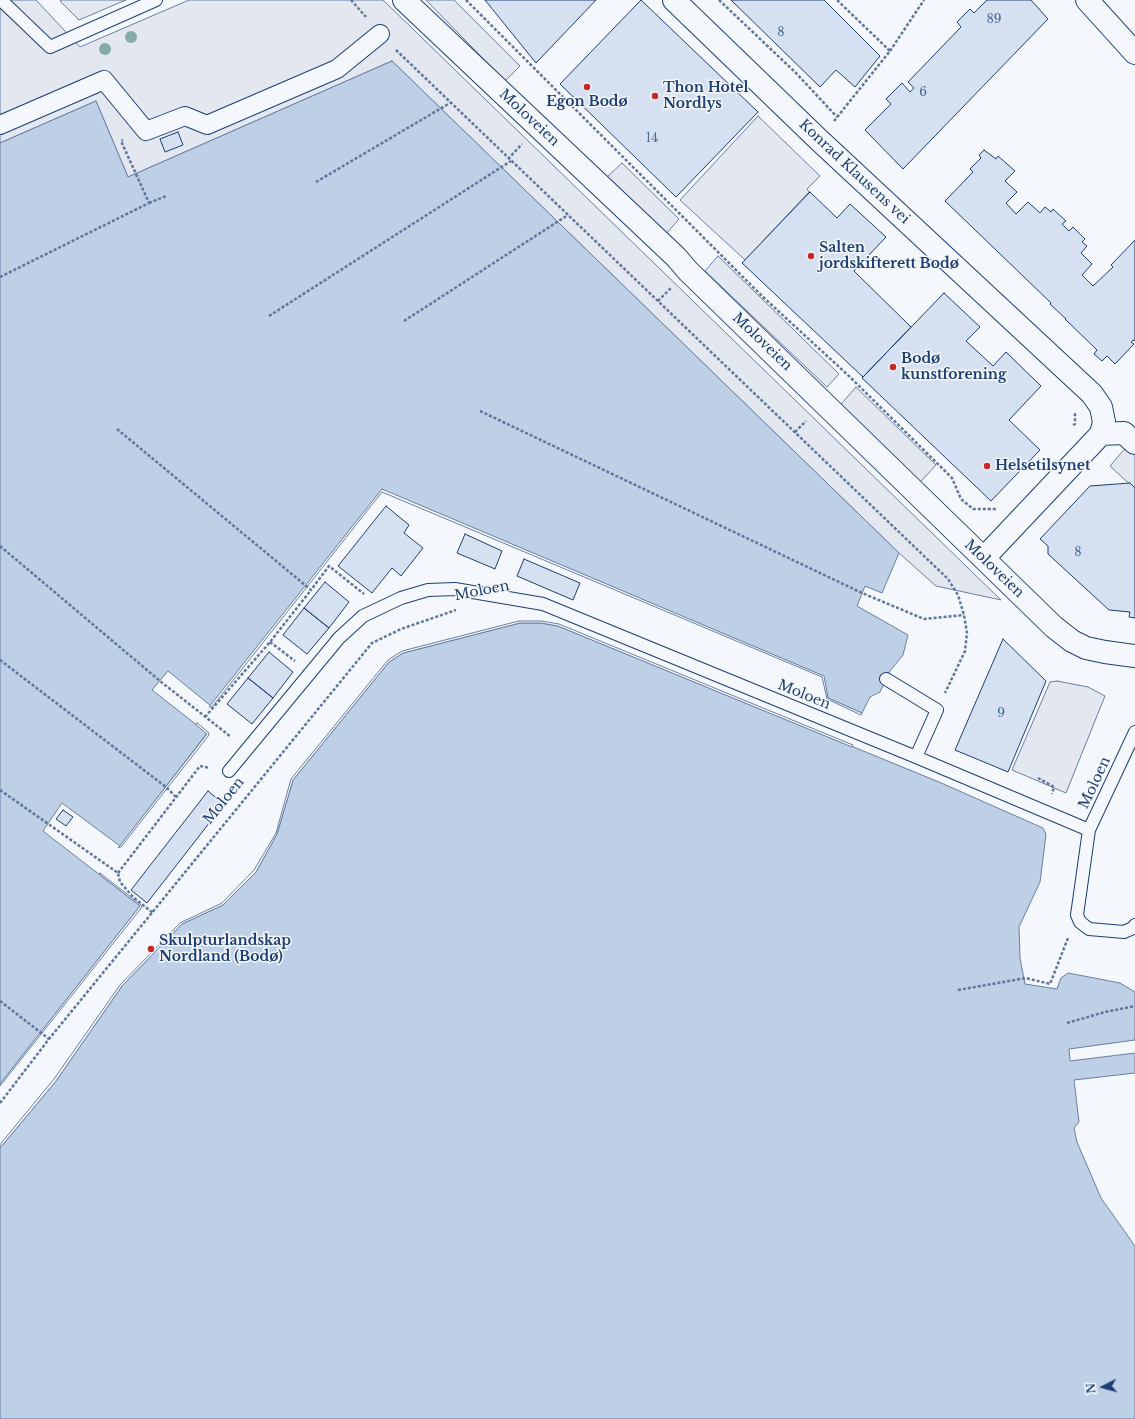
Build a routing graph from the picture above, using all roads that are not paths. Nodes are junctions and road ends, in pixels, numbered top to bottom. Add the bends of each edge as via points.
1 (1, 0) edge
2 (156, 0) edge
3 (404, 0) edge
4 (674, 0) edge
5 (1087, 0) edge
6 (380, 34) road end
7 (1135, 53) edge
8 (0, 125) edge
9 (1101, 434) junction
10 (1135, 443) edge
11 (984, 558) junction
12 (1135, 656) edge
13 (886, 679) dead end
14 (1135, 732) edge
15 (916, 757) junction
16 (229, 771) road end
17 (1089, 830) junction
18 (1135, 925) edge

1 - 2 lane via 50,47
3 - 11 street, Moloveien via 676,257
4 - 9 street, Konrad Klausens vei via 819,140 1092,394 1101,407 1104,422
5 - 7 street
6 - 8 street via 337,70 207,125 185,116 146,131 104,80
9 - 10 street via 1124,433
9 - 11 street
11 - 12 street, Moloveien via 1054,627 1072,641 1086,648
13 - 15 lane via 937,710
14 - 17 lane, Moloen
15 - 16 lane, Moloen via 543,604 455,589 428,590 401,598 363,616 339,638
15 - 17 lane, Moloen
17 - 18 lane via 1077,915 1080,922 1089,929 1124,932

